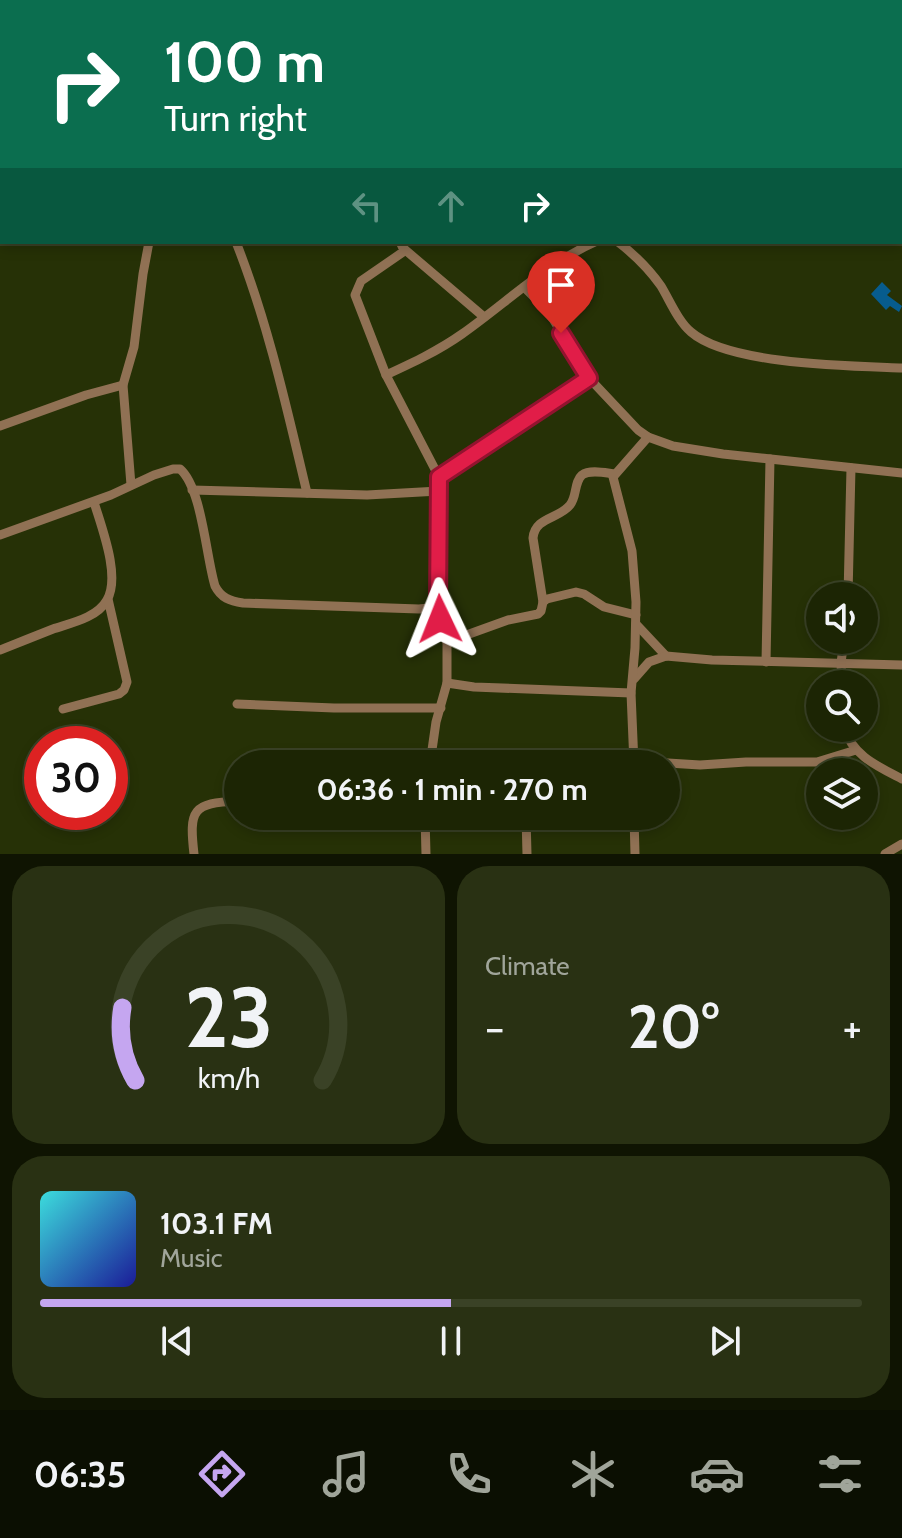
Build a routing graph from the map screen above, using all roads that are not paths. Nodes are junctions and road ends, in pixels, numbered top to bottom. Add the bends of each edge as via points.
1 (149, 244) edge
2 (237, 244) edge
3 (591, 244) edge
4 (620, 244) edge
5 (402, 245) edge
6 (539, 277) junction
7 (524, 287) junction
8 (538, 301) junction
9 (484, 317) junction
10 (902, 368) edge
11 (386, 375) junction
12 (589, 378) junction
13 (123, 385) junction
14 (0, 426) edge
15 (648, 437) junction
16 (770, 459) junction
17 (851, 468) junction
18 (902, 473) edge
19 (615, 474) junction
20 (439, 477) junction
21 (131, 485) junction
22 (192, 490) junction
23 (439, 491) junction
24 (307, 493) junction
25 (94, 502) junction
26 (0, 535) edge
27 (848, 582) edge
28 (108, 599) junction
29 (543, 602) junction
30 (438, 607) junction
31 (636, 619) junction
32 (447, 642) junction
33 (0, 650) edge
34 (842, 654) edge
35 (666, 656) junction
36 (766, 662) junction
37 (841, 663) junction
38 (902, 665) edge
39 (841, 670) edge
40 (447, 683) junction
41 (632, 687) junction
42 (237, 704) dead end
43 (441, 708) junction
44 (63, 709) dead end
45 (850, 742) edge
46 (432, 750) edge
47 (634, 750) edge
48 (856, 750) junction
49 (680, 763) edge
50 (902, 779) edge
51 (224, 802) edge
52 (425, 830) edge
53 (526, 830) edge
54 (634, 830) edge
55 (902, 844) edge
56 (194, 854) edge
57 (426, 854) edge
58 (527, 854) edge
59 (635, 854) edge
60 (885, 854) edge

1 - 13 street via 134,347
2 - 24 street via 263,320
3 - 6 street
4 - 10 street via 649,269 689,331 706,343 742,354 831,366
5 - 9 street
5 - 11 street via 403,252 361,281 355,295
6 - 7 street
6 - 8 street
7 - 8 street
7 - 9 street
8 - 12 street
9 - 11 street via 428,355
11 - 20 street
12 - 15 street
12 - 20 street
13 - 14 street
13 - 21 street
15 - 16 street via 673,446
15 - 19 street
16 - 17 street
16 - 36 street
17 - 18 street
17 - 27 street
19 - 29 street via 583,474 568,508 534,530
19 - 31 street via 632,551
20 - 23 street
21 - 22 street via 180,469
21 - 25 street
22 - 24 street
22 - 30 street via 215,586 225,598 243,603
23 - 24 street
23 - 30 street
25 - 26 street
25 - 28 street via 111,565
28 - 33 street via 78,621
28 - 44 street via 126,686 119,694
29 - 31 street via 576,592
29 - 32 street via 538,614
30 - 32 street
31 - 35 street
31 - 41 street
32 - 40 street
34 - 37 street
35 - 36 street
35 - 41 street via 643,667
36 - 37 street
37 - 38 street
37 - 39 street
40 - 41 street
40 - 43 street
41 - 47 street
42 - 43 street
43 - 46 street
45 - 48 street
48 - 49 street via 817,762
48 - 50 street
51 - 56 street via 198,809 192,817
52 - 57 street
53 - 58 street
54 - 59 street
55 - 60 street

